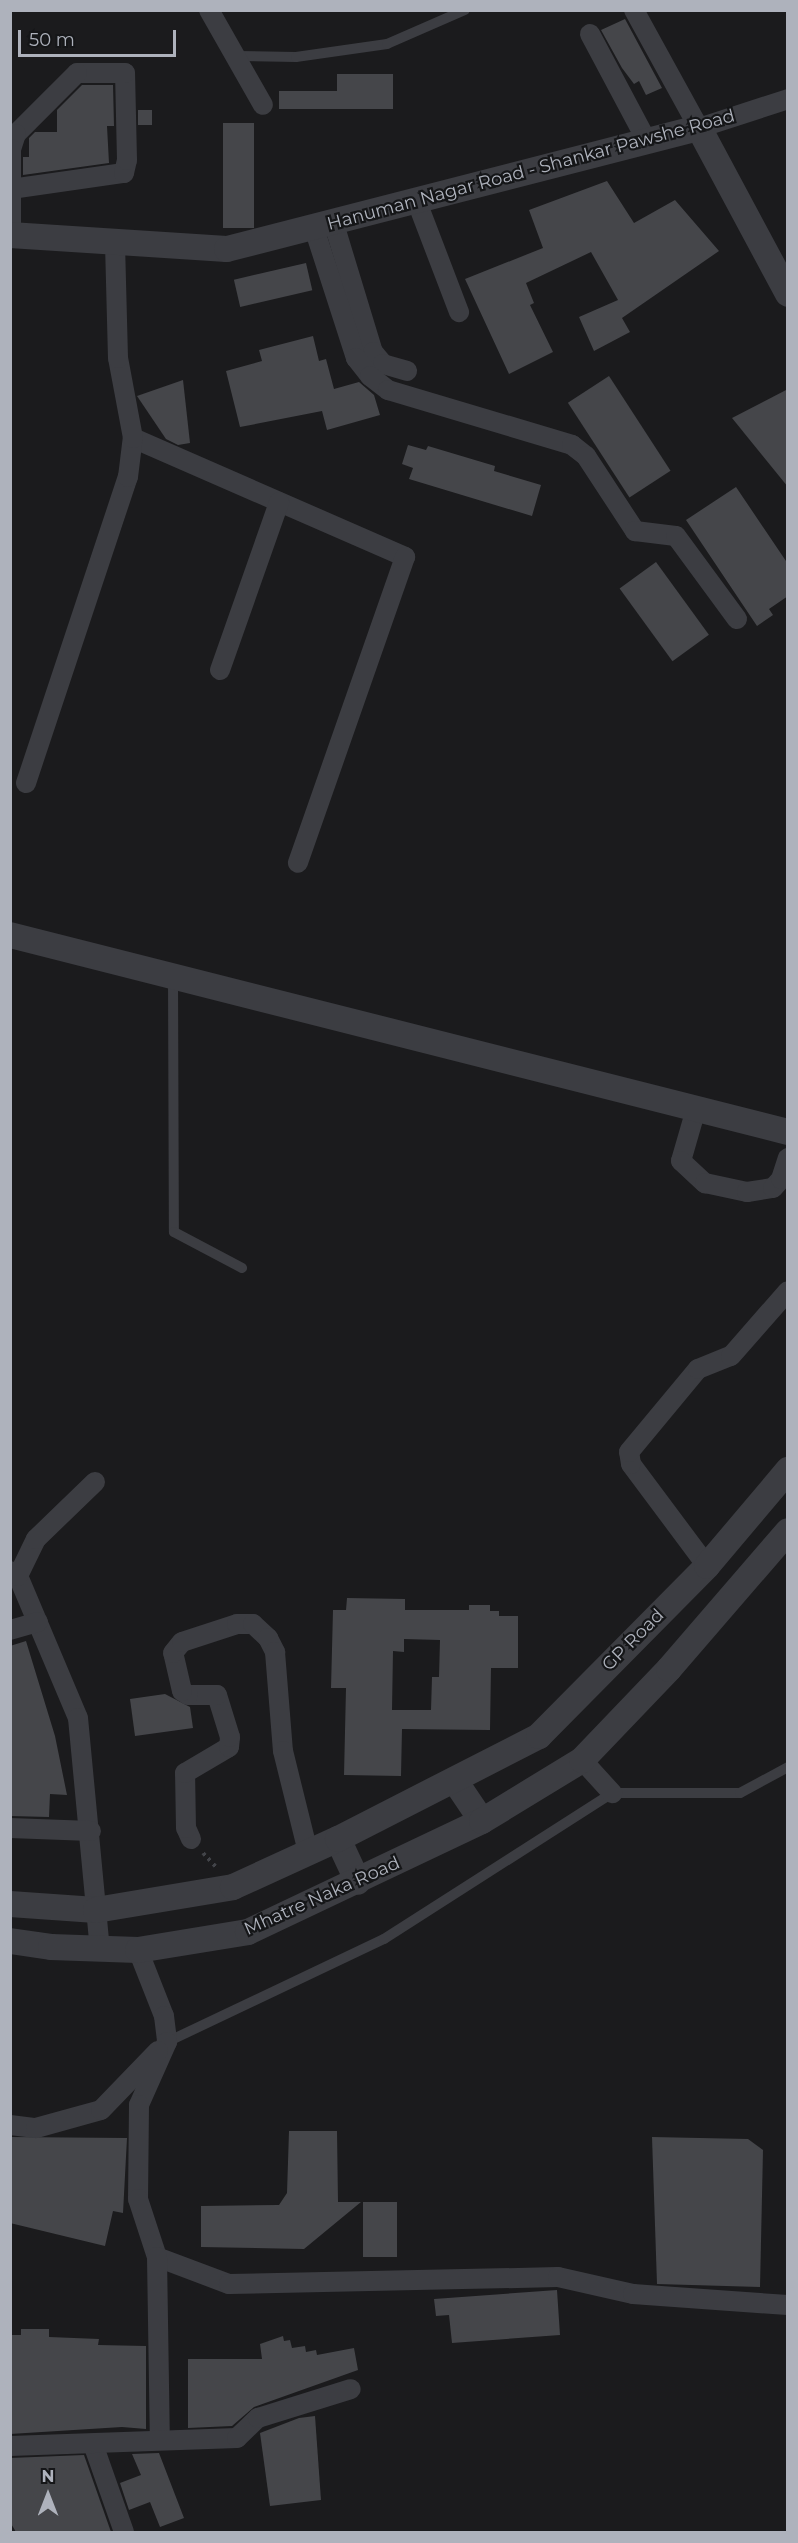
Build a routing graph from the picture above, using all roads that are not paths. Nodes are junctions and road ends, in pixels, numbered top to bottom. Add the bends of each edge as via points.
1 (209, 10) edge
2 (465, 10) edge
3 (634, 10) edge
4 (590, 34) dead end
5 (235, 56) junction
6 (788, 99) edge
7 (264, 105) dead end
8 (699, 128) junction
9 (647, 141) junction
10 (11, 189) edge
11 (417, 202) junction
12 (324, 226) junction
13 (11, 235) edge
14 (115, 242) junction
15 (788, 294) edge
16 (459, 312) dead end
17 (407, 371) dead end
18 (133, 438) junction
19 (279, 502) junction
20 (737, 619) dead end
21 (220, 670) dead end
22 (26, 783) dead end
23 (298, 862) dead end
24 (10, 935) edge
25 (173, 973) junction
26 (696, 1109) junction
27 (788, 1132) edge
28 (788, 1158) edge
29 (242, 1268) dead end
30 (788, 1291) edge
31 (788, 1470) edge
32 (94, 1482) dead end
33 (788, 1531) edge
34 (706, 1566) junction
35 (14, 1573) edge
36 (38, 1622) junction
37 (10, 1630) edge
38 (582, 1760) junction
39 (788, 1767) edge
40 (455, 1781) junction
41 (612, 1793) junction
42 (482, 1821) junction
43 (10, 1828) edge
44 (91, 1832) junction
45 (191, 1839) road end
46 (338, 1839) junction
47 (308, 1852) junction
48 (358, 1882) junction
49 (10, 1904) edge
50 (96, 1910) junction
51 (10, 1941) edge
52 (100, 1950) junction
53 (138, 1950) junction
54 (167, 2042) junction
55 (10, 2125) edge
56 (157, 2258) junction
57 (788, 2305) edge
58 (351, 2389) dead end
59 (160, 2438) junction
60 (93, 2444) junction
61 (10, 2446) edge
62 (124, 2532) edge

1 - 5 street
2 - 5 lane via 387,44 296,57
3 - 8 street
4 - 9 street
5 - 7 street
6 - 8 street, Hanuman Nagar Road - Shankar Pawshe Road
8 - 9 street, Hanuman Nagar Road - Shankar Pawshe Road
8 - 15 street
9 - 11 street, Hanuman Nagar Road - Shankar Pawshe Road
10 - 10 street via 11,149 16,135 72,75 82,71 125,73 124,173
10 - 13 street
11 - 12 street, Hanuman Nagar Road - Shankar Pawshe Road
11 - 16 street
12 - 14 street, Hanuman Nagar Road - Shankar Pawshe Road via 227,249
12 - 17 street via 373,352 383,364
12 - 20 street via 356,358 370,376 388,390 572,445 586,456 635,531 676,536
13 - 14 street, Hanuman Nagar Road - Shankar Pawshe Road
14 - 18 street via 118,358
18 - 19 street
18 - 22 street via 128,477
19 - 21 street
19 - 23 street via 405,557
24 - 25 street
25 - 26 street
25 - 29 lane via 174,1232
26 - 27 street
26 - 28 street via 681,1161 705,1184 747,1192 773,1188 781,1179
30 - 34 street via 731,1356 698,1369 630,1452 631,1464
31 - 34 street, GP Road
32 - 35 street via 36,1539
33 - 38 street via 669,1669
34 - 40 street, GP Road via 538,1736
35 - 36 street
36 - 37 street
36 - 44 street via 78,1718
38 - 41 street
38 - 42 street
39 - 41 lane via 740,1793
40 - 42 street
40 - 46 street
41 - 54 lane via 384,1939
42 - 48 street, Mhatre Naka Road
43 - 44 street
44 - 50 street
45 - 47 street via 186,1828 185,1773 229,1747 230,1737 217,1695 188,1695 182,1690 173,1653 183,1642 237,1624 253,1624 268,1638 275,1652 283,1751
46 - 47 street
46 - 48 street
47 - 50 street via 233,1887
48 - 53 street, Mhatre Naka Road via 248,1932
49 - 50 street
50 - 52 street
51 - 52 street, Mhatre Naka Road
52 - 53 street, Mhatre Naka Road
53 - 54 street via 164,2016
54 - 55 street via 100,2110 36,2128
54 - 56 street via 139,2105 138,2199
56 - 57 street via 229,2284 558,2277 633,2294
56 - 59 street
58 - 59 street via 258,2418 237,2438
59 - 60 street
60 - 61 street
60 - 62 street

